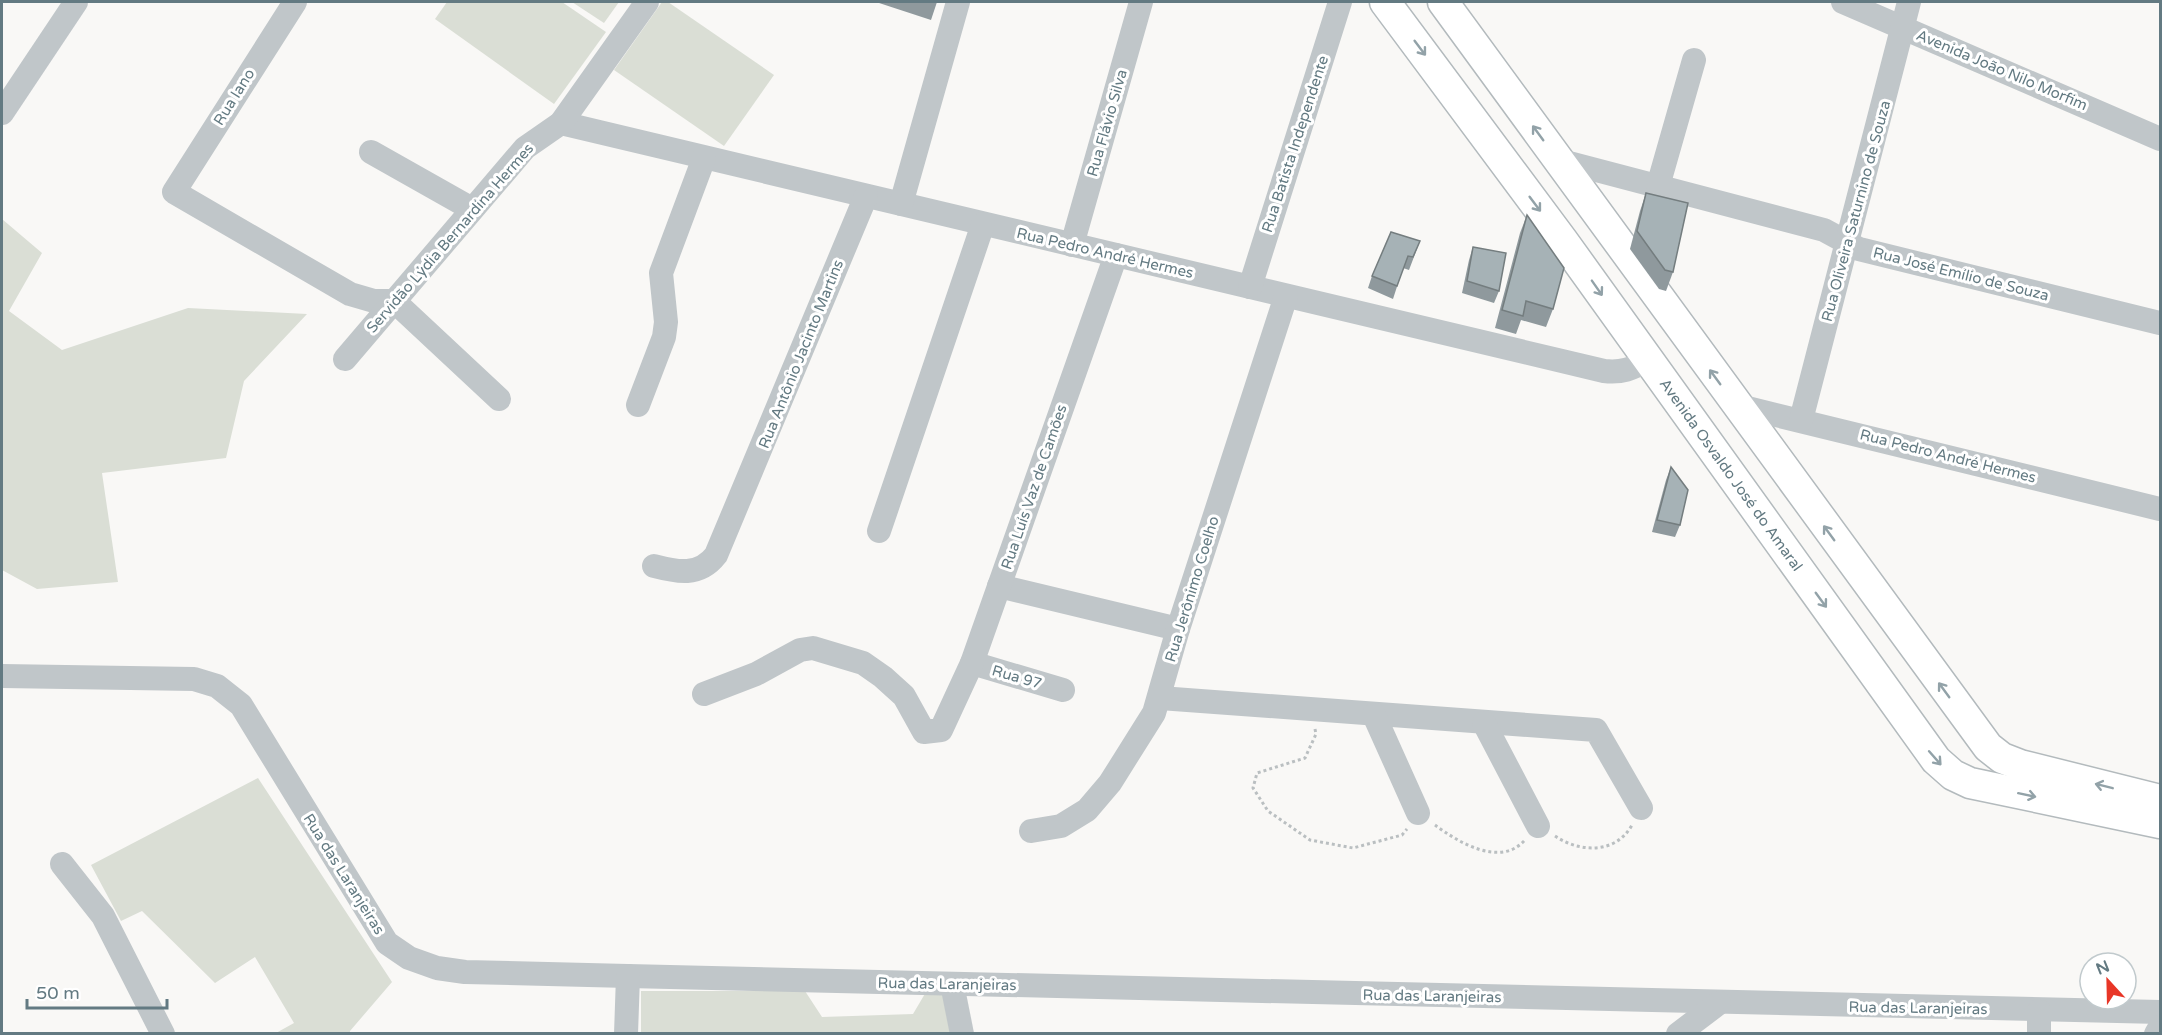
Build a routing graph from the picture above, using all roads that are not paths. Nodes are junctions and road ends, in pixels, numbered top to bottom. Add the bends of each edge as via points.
1 (76, 2) edge
2 (295, 2) edge
3 (647, 2) edge
4 (958, 2) edge
5 (1141, 2) edge
6 (1340, 2) edge
7 (1384, 2) edge
8 (1443, 2) edge
9 (1843, 2) edge
10 (1910, 2) edge
11 (1904, 28) junction
12 (1694, 60) dead end
13 (2, 113) edge
14 (561, 123) junction
15 (2160, 139) edge
16 (371, 152) dead end
17 (704, 158) junction
18 (1558, 160) junction
19 (1658, 186) junction
20 (866, 196) junction
21 (901, 204) junction
22 (472, 208) junction
23 (1600, 216) junction
24 (983, 224) junction
25 (1563, 241) junction
26 (1847, 241) junction
27 (1072, 245) junction
28 (1116, 255) junction
29 (1250, 287) junction
30 (1286, 296) junction
31 (394, 301) junction
32 (2160, 323) edge
33 (1696, 350) junction
34 (345, 359) dead end
35 (1647, 360) junction
36 (500, 399) dead end
37 (638, 405) dead end
38 (1735, 405) junction
39 (1801, 420) junction
40 (2160, 509) edge
41 (879, 531) dead end
42 (654, 566) dead end
43 (999, 586) junction
44 (1178, 628) junction
45 (972, 663) junction
46 (2, 676) edge
47 (1063, 690) dead end
48 (704, 694) dead end
49 (1160, 698) junction
50 (1374, 715) junction
51 (1485, 723) junction
52 (2160, 800) edge
53 (1641, 808) dead end
54 (1418, 813) dead end
55 (2160, 823) edge
56 (1538, 826) dead end
57 (1031, 831) dead end
58 (62, 864) dead end
59 (628, 976) junction
60 (952, 984) junction
61 (1719, 1003) junction
62 (2160, 1012) edge
63 (2039, 1022) edge
64 (2160, 1027) edge
65 (163, 1034) edge
66 (626, 1034) edge
67 (962, 1034) edge
68 (1678, 1034) edge
69 (2156, 1034) edge

1 - 13 street
2 - 31 street, Rua Iano via 174,192 350,294 374,301
3 - 14 street, Servidão Lýdia Bernardina Hermes
4 - 21 street
5 - 27 street, Rua Flávio Silva
6 - 29 street, Rua Batista Independente
7 -> 25 main road, Avenida Osvaldo José do Amaral
18 -> 8 main road
9 - 11 street, Avenida João Nilo Morfim
10 - 11 street, Rua Oliveira Saturnino de Souza
11 - 15 street, Avenida João Nilo Morfim
11 - 26 street, Rua Oliveira Saturnino de Souza
12 - 19 street
14 - 17 street, Rua Pedro André Hermes
14 - 22 street, Servidão Lýdia Bernardina Hermes via 525,148
16 - 22 street
17 - 20 street, Rua Pedro André Hermes
17 - 37 street via 661,273 664,337
18 - 19 street, Rua José Emílio de Souza
18 - 23 main road
19 - 26 street, Rua José Emílio de Souza via 1824,230
20 - 21 street, Rua Pedro André Hermes
20 - 42 street, Rua Antônio Jacinto Martins via 716,555 708,564 685,572
21 - 24 street, Rua Pedro André Hermes
22 - 31 street, Servidão Lýdia Bernardina Hermes
23 - 25 main road via 1598,236 1591,242 1581,246
23 - 33 main road
24 - 27 street, Rua Pedro André Hermes
24 - 41 street
25 -> 35 main road, Avenida Osvaldo José do Amaral
26 - 32 street, Rua José Emílio de Souza via 1859,249
26 - 39 street, Rua Oliveira Saturnino de Souza
27 - 28 street, Rua Pedro André Hermes
28 - 29 street, Rua Pedro André Hermes
28 - 43 street, Rua Luís Vaz de Camões
29 - 30 street, Rua Pedro André Hermes
30 - 35 street, Rua Pedro André Hermes via 1604,371 1619,373
30 - 44 street, Rua Jerônimo Coelho
31 - 34 street, Servidão Lýdia Bernardina Hermes
31 - 36 street
33 - 35 main road via 1671,345
38 -> 33 main road
35 -> 55 main road, Avenida Osvaldo José do Amaral via 1936,760 1953,776 1970,783
38 - 39 street, Rua Pedro André Hermes
52 -> 38 main road via 2020,765 1988,747
39 - 40 street, Rua Pedro André Hermes
43 - 44 street
43 - 45 street, Rua Luís Vaz de Camões
44 - 49 street, Rua Jerônimo Coelho
45 - 47 street, Rua 97
45 - 48 street, Rua Luís Vaz de Camões via 941,730 924,732 904,696 883,677 863,663 813,648 800,650 756,674
46 - 59 street, Rua das Laranjeiras via 194,679 217,686 241,705 387,943 409,958 465,972
49 - 50 street
49 - 57 street, Rua Jerônimo Coelho via 1110,783 1087,810 1061,826
50 - 51 street
50 - 54 street
51 - 53 street via 1596,730
51 - 56 street
58 - 65 street via 88,894 117,939
59 - 60 street, Rua das Laranjeiras
59 - 66 street
60 - 61 street, Rua das Laranjeiras
60 - 67 street
61 - 63 street, Rua das Laranjeiras
61 - 68 street
62 - 63 street, Rua das Laranjeiras
64 - 69 street

